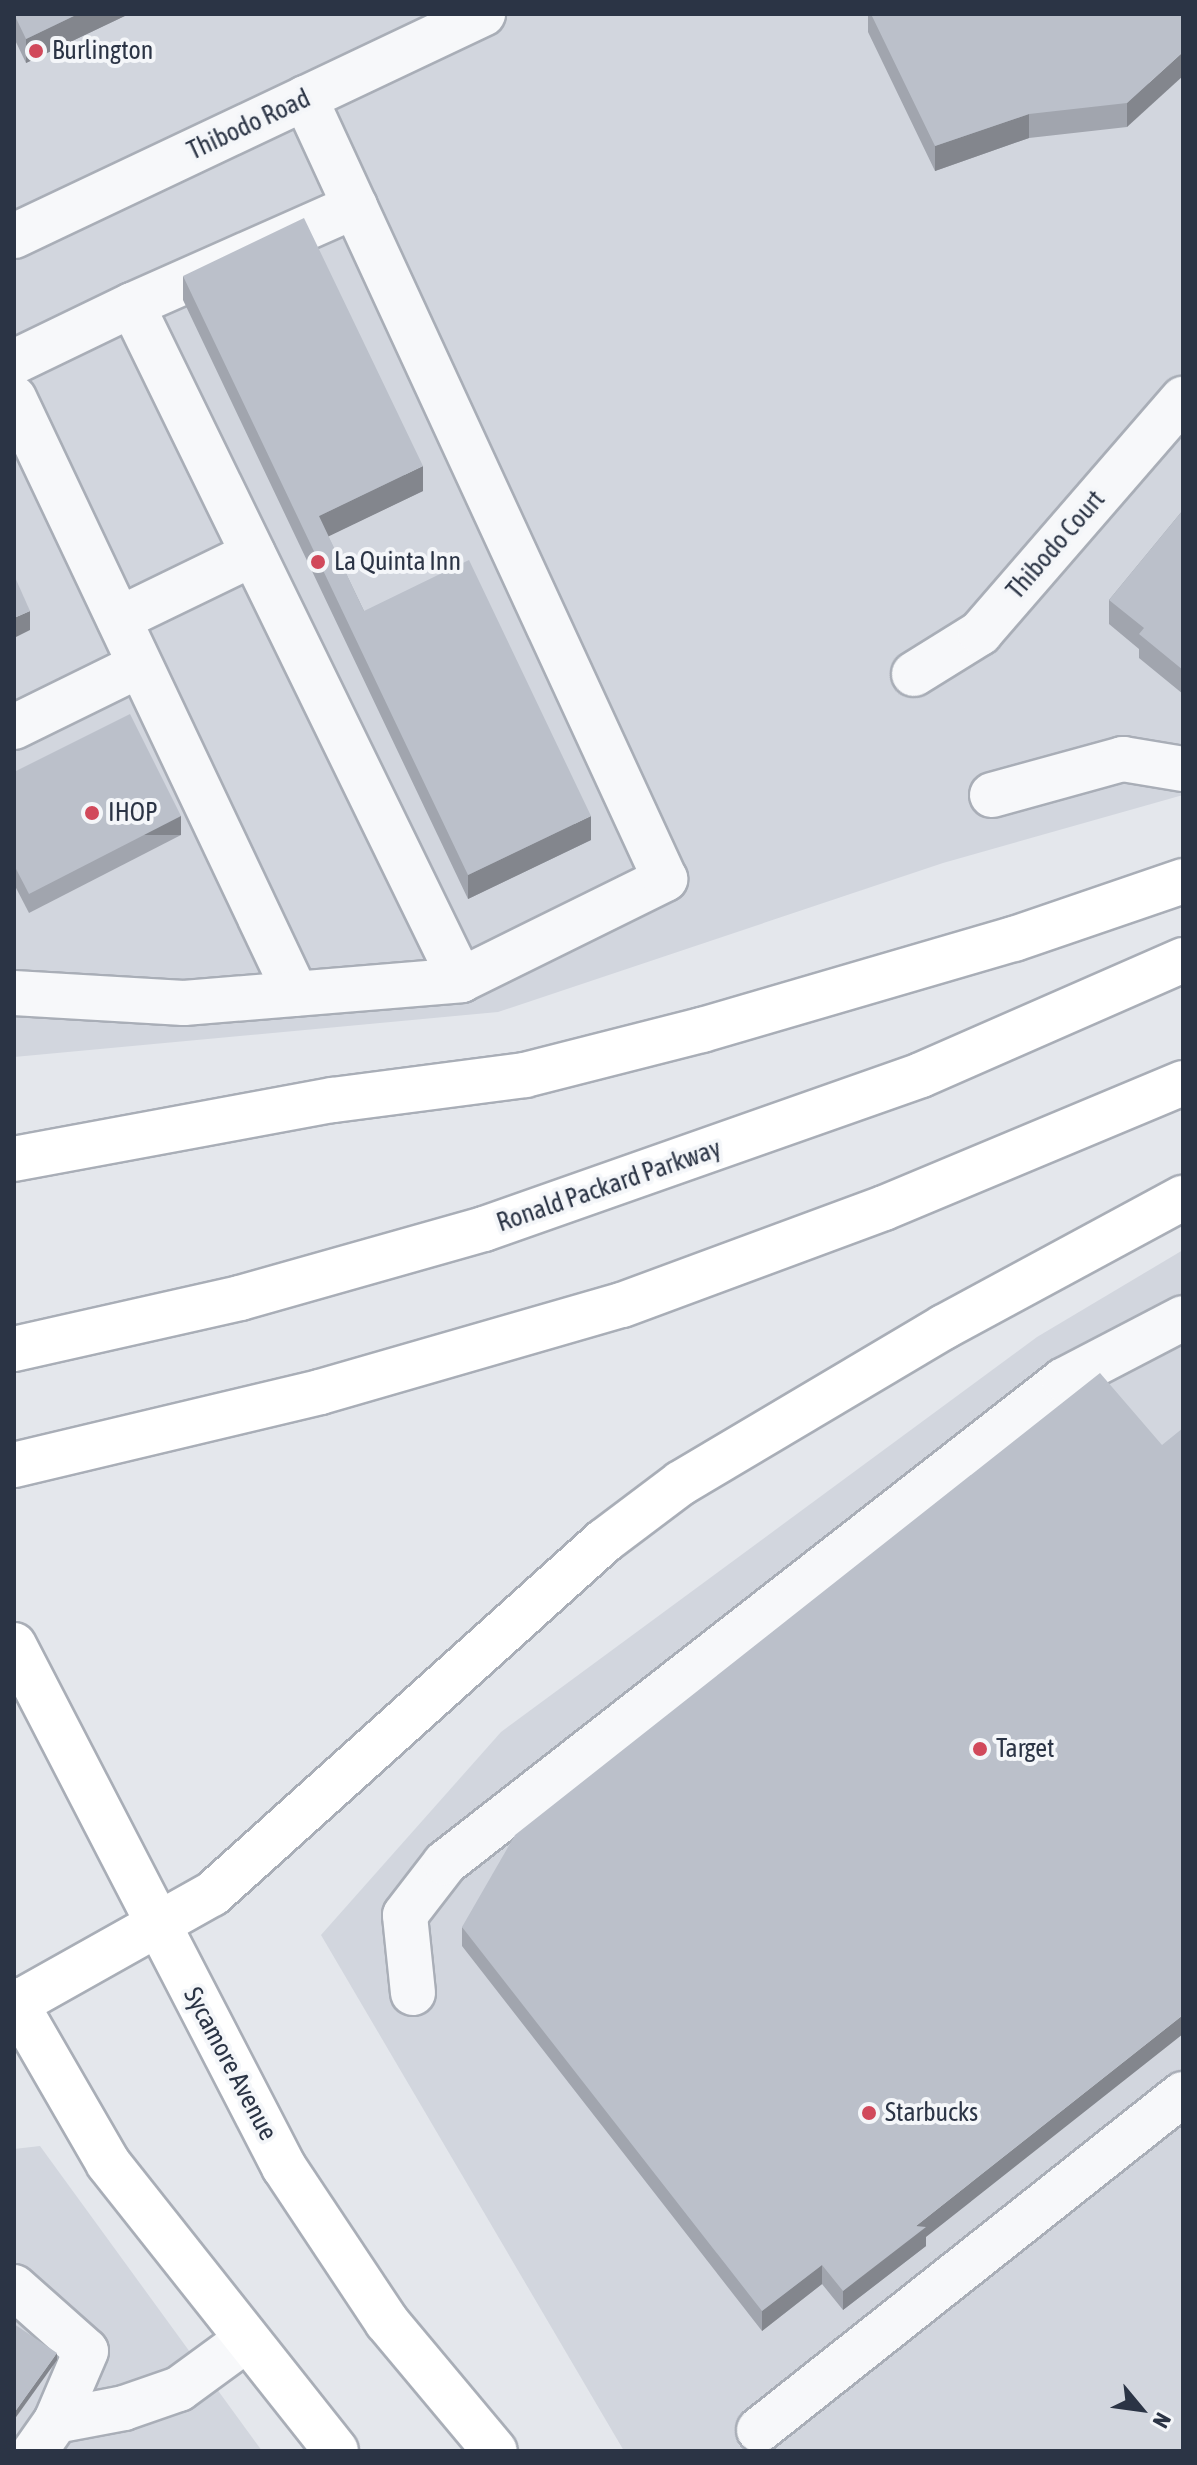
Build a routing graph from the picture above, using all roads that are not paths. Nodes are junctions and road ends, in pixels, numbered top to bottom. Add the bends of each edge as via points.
1 (483, 14) edge
2 (305, 98) junction
3 (355, 206) junction
4 (14, 236) edge
5 (132, 305) junction
6 (14, 362) edge
7 (14, 398) edge
8 (1183, 400) edge
9 (253, 554) junction
10 (119, 619) junction
11 (140, 665) junction
12 (914, 674) dead end
13 (14, 727) edge
14 (1183, 769) edge
15 (992, 795) dead end
16 (1183, 881) edge
17 (1183, 960) edge
18 (461, 980) junction
19 (14, 993) edge
20 (296, 994) junction
21 (1183, 1083) edge
22 (14, 1159) edge
23 (1183, 1198) edge
24 (1183, 1318) edge
25 (14, 1349) edge
26 (34, 1461) edge
27 (14, 1645) edge
28 (155, 1922) junction
29 (413, 1993) dead end
30 (15, 2003) edge
31 (1183, 2094) edge
32 (14, 2287) edge
33 (246, 2340) junction
34 (759, 2430) dead end
35 (46, 2436) edge
36 (336, 2451) edge
37 (495, 2451) edge

1 - 2 street, Thibodo Road
2 - 3 street
2 - 4 street, Thibodo Road
3 - 5 street
3 - 18 street via 665,879
5 - 6 street
5 - 9 street
7 - 10 street
8 - 12 street, Thibodo Court via 980,633
9 - 10 street
9 - 18 street
10 - 11 street
11 - 13 street
11 - 20 street
14 - 15 street via 1123,759
16 - 22 main road via 851,987 525,1075 333,1100
17 - 25 main road, Ronald Packard Parkway via 921,1075 527,1215 240,1298
18 - 20 street
19 - 20 street via 184,1003
21 - 26 main road via 884,1208 622,1305 320,1392
23 - 28 main road via 944,1327 681,1483 604,1541 212,1894
24 - 29 street via 1064,1380 445,1863 405,1915
27 - 28 main road, Sycamore Avenue
28 - 30 main road
28 - 37 main road, Sycamore Avenue via 284,2167 387,2322
30 - 33 main road via 108,2163
31 - 34 street
32 - 35 street via 86,2351
33 - 35 street via 179,2389
33 - 36 main road

